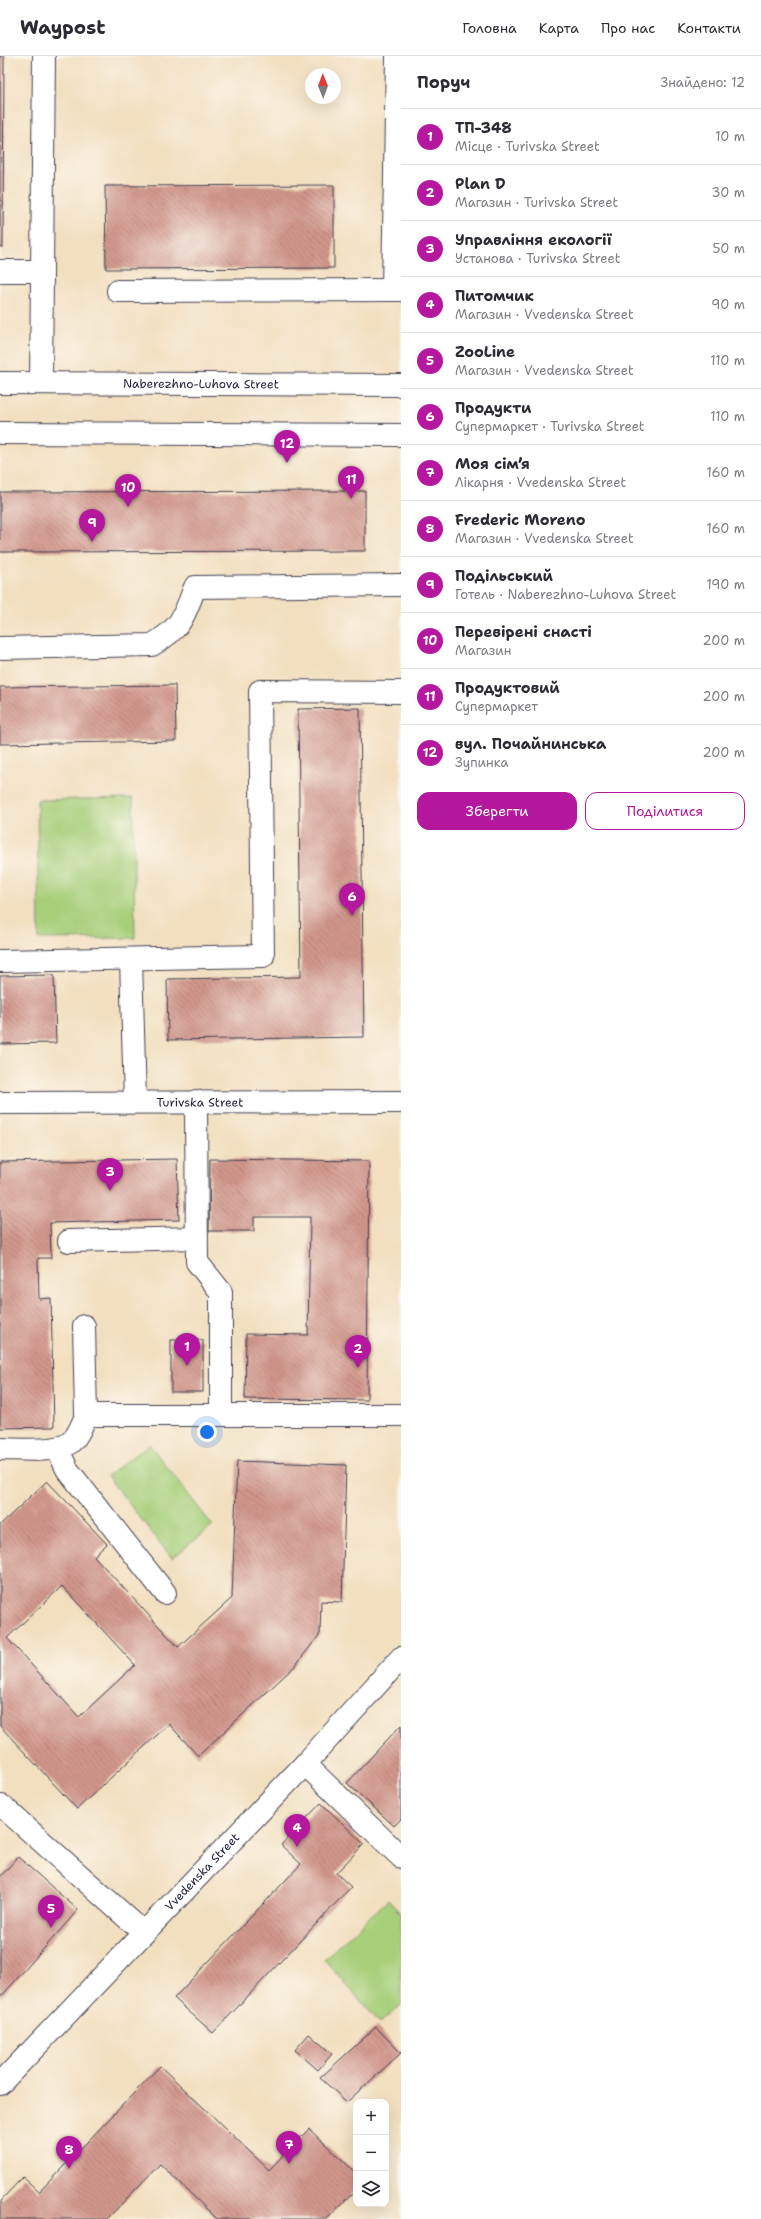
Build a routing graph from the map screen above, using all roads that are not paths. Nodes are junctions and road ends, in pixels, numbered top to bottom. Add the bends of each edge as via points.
1 (44, 56) edge
2 (397, 56) edge
3 (0, 271) edge
4 (42, 271) junction
5 (397, 290) edge
6 (118, 291) dead end
7 (0, 383) edge
8 (41, 383) junction
9 (401, 386) edge
10 (0, 434) edge
11 (401, 435) edge
12 (401, 585) edge
13 (0, 648) edge
14 (401, 692) edge
15 (131, 959) junction
16 (0, 961) edge
17 (196, 1101) junction
18 (135, 1102) junction
19 (401, 1102) edge
20 (0, 1103) edge
21 (196, 1238) junction
22 (69, 1240) dead end
23 (84, 1326) dead end
24 (86, 1415) junction
25 (401, 1415) edge
26 (221, 1416) junction
27 (57, 1448) junction
28 (0, 1449) edge
29 (165, 1594) dead end
30 (401, 1658) edge
31 (305, 1764) junction
32 (0, 1808) edge
33 (401, 1857) edge
34 (144, 1933) junction
35 (0, 2084) edge

1 - 4 street
2 - 5 street
3 - 4 street
4 - 8 street
5 - 6 street
7 - 8 street, Naberezhno-Luhova Street
8 - 9 street, Naberezhno-Luhova Street
10 - 11 street
12 - 13 street via 195,587 184,618 171,634 152,646
14 - 15 street via 260,691 263,956
15 - 16 street
15 - 18 street
17 - 18 street, Turivska Street
17 - 19 street, Turivska Street
17 - 21 street
18 - 20 street, Turivska Street
21 - 22 street
21 - 26 street via 197,1262 221,1292
23 - 24 street
24 - 26 street
24 - 27 street via 78,1433 68,1444
25 - 26 street
27 - 28 street
27 - 29 street via 67,1469
30 - 31 street, Vvedenska Street
31 - 33 street
31 - 34 street, Vvedenska Street
32 - 34 street via 2,1806
34 - 35 street, Vvedenska Street

